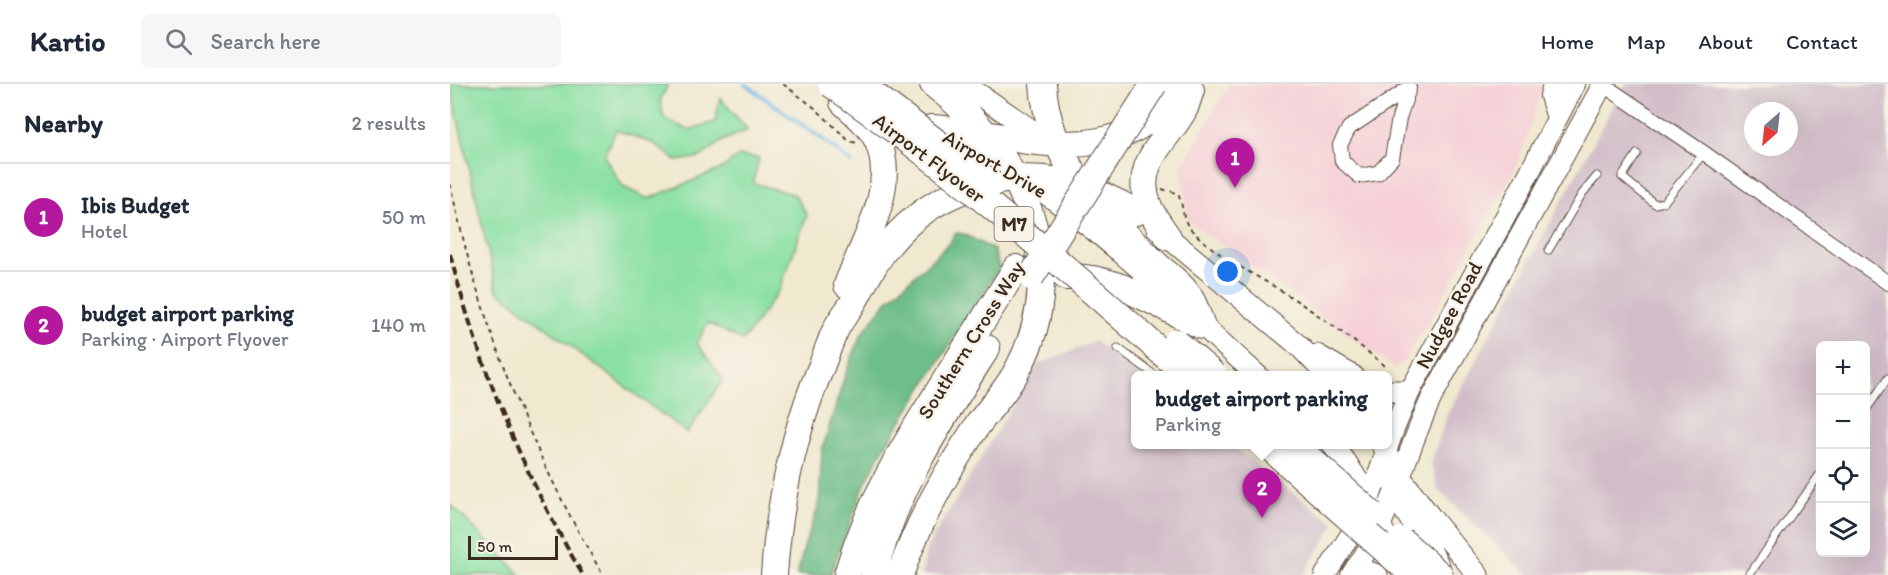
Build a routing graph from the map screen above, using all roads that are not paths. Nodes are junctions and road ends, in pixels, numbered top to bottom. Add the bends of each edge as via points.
1 (860, 84) edge
2 (933, 84) edge
3 (964, 84) edge
4 (1043, 84) edge
5 (1133, 84) edge
6 (1154, 84) edge
7 (1185, 84) edge
8 (1193, 84) edge
9 (1552, 84) edge
10 (1575, 84) edge
11 (1602, 84) edge
12 (826, 85) edge
13 (1411, 86) edge
14 (1557, 118) junction
15 (931, 128) junction
16 (986, 134) junction
17 (1055, 145) junction
18 (1704, 153) junction
19 (1637, 154) dead end
20 (1018, 176) junction
21 (1596, 176) dead end
22 (1085, 180) junction
23 (1136, 212) joint
24 (1168, 237) junction
25 (1548, 252) dead end
26 (1888, 283) edge
27 (1040, 287) junction
28 (1202, 326) junction
29 (836, 328) junction
30 (987, 331) junction
31 (1298, 345) junction
32 (1118, 348) dead end
33 (1219, 358) edge
34 (1150, 371) edge
35 (1183, 371) edge
36 (1204, 371) edge
37 (1249, 371) edge
38 (1324, 371) edge
39 (1346, 371) edge
40 (1888, 378) edge
41 (1392, 391) edge
42 (1410, 391) junction
43 (1870, 404) edge
44 (1392, 433) edge
45 (1265, 449) edge
46 (1265, 449) edge
47 (1299, 449) edge
48 (1336, 449) edge
49 (1384, 449) edge
50 (1384, 449) edge
51 (1301, 478) dead end
52 (1816, 481) edge
53 (1398, 484) junction
54 (1369, 500) junction
55 (1380, 524) junction
56 (1353, 572) edge
57 (774, 575) edge
58 (847, 575) edge
59 (874, 575) edge
60 (900, 575) edge
61 (1325, 575) edge
62 (1377, 575) edge
63 (1404, 575) edge
64 (1413, 575) edge
65 (1441, 575) edge
66 (1478, 575) edge
67 (1749, 575) edge

1 - 33 highway, Airport Flyover / M7, bridge
2 - 16 highway
3 - 17 main road
4 - 17 highway
5 - 30 highway, Southern Cross Way
6 - 30 highway, Southern Cross Way, bridge
7 - 17 highway via 1153,117 1126,133 1104,140
8 - 24 highway via 1184,109 1150,157 1146,172 1150,209
9 - 14 main road via 1550,96
10 - 14 main road, Nudgee Road
11 - 18 street
11 - 53 main road, Nudgee Road via 1432,397
12 - 15 main road, Airport Drive
12 - 29 highway via 875,135 884,175 878,208 843,295
12 - 35 highway, Airport Flyover / M7, bridge via 912,144 1022,230
13 - 13 street via 1399,118 1392,158 1378,173 1359,176 1342,161 1340,145 1349,128
14 - 42 main road, Nudgee Road
15 - 16 highway
15 - 20 main road, Airport Drive via 969,145
16 - 17 highway
16 - 20 highway
17 - 22 highway
18 - 19 lane via 1664,202 1655,204 1622,177
18 - 26 street
20 - 22 highway
20 - 27 highway via 1035,226
20 - 28 main road, Airport Drive via 1093,228
20 - 29 highway via 967,188 912,221 881,254
21 - 25 lane
22 - 23 highway
22 - 28 highway via 1098,206 1189,294
23 - 24 main road
24 - 31 main road
27 - 28 highway via 1062,277 1102,281 1142,295
27 - 60 highway via 1036,324 1021,363 949,468
28 - 33 main road, Airport Drive
29 - 57 highway via 789,462
30 - 58 highway, Southern Cross Way via 891,469 856,542
30 - 59 highway, Southern Cross Way via 901,497
31 - 38 main road
31 - 39 main road
32 - 34 lane
33 - 36 lane
33 - 37 main road, Airport Drive
40 - 43 lane
41 - 42 main road
42 - 44 main road, Nudgee Road
45 - 51 lane
46 - 64 highway, bridge
47 - 65 highway, bridge
48 - 54 main road
49 - 53 main road
50 - 54 main road, Nudgee Road
52 - 67 lane
53 - 55 main road, Nudgee Road
53 - 65 main road via 1402,507 1431,550
53 - 66 main road
54 - 55 main road
54 - 61 main road, Nudgee Road
55 - 56 main road, Nudgee Road
55 - 63 main road
56 - 62 main road

